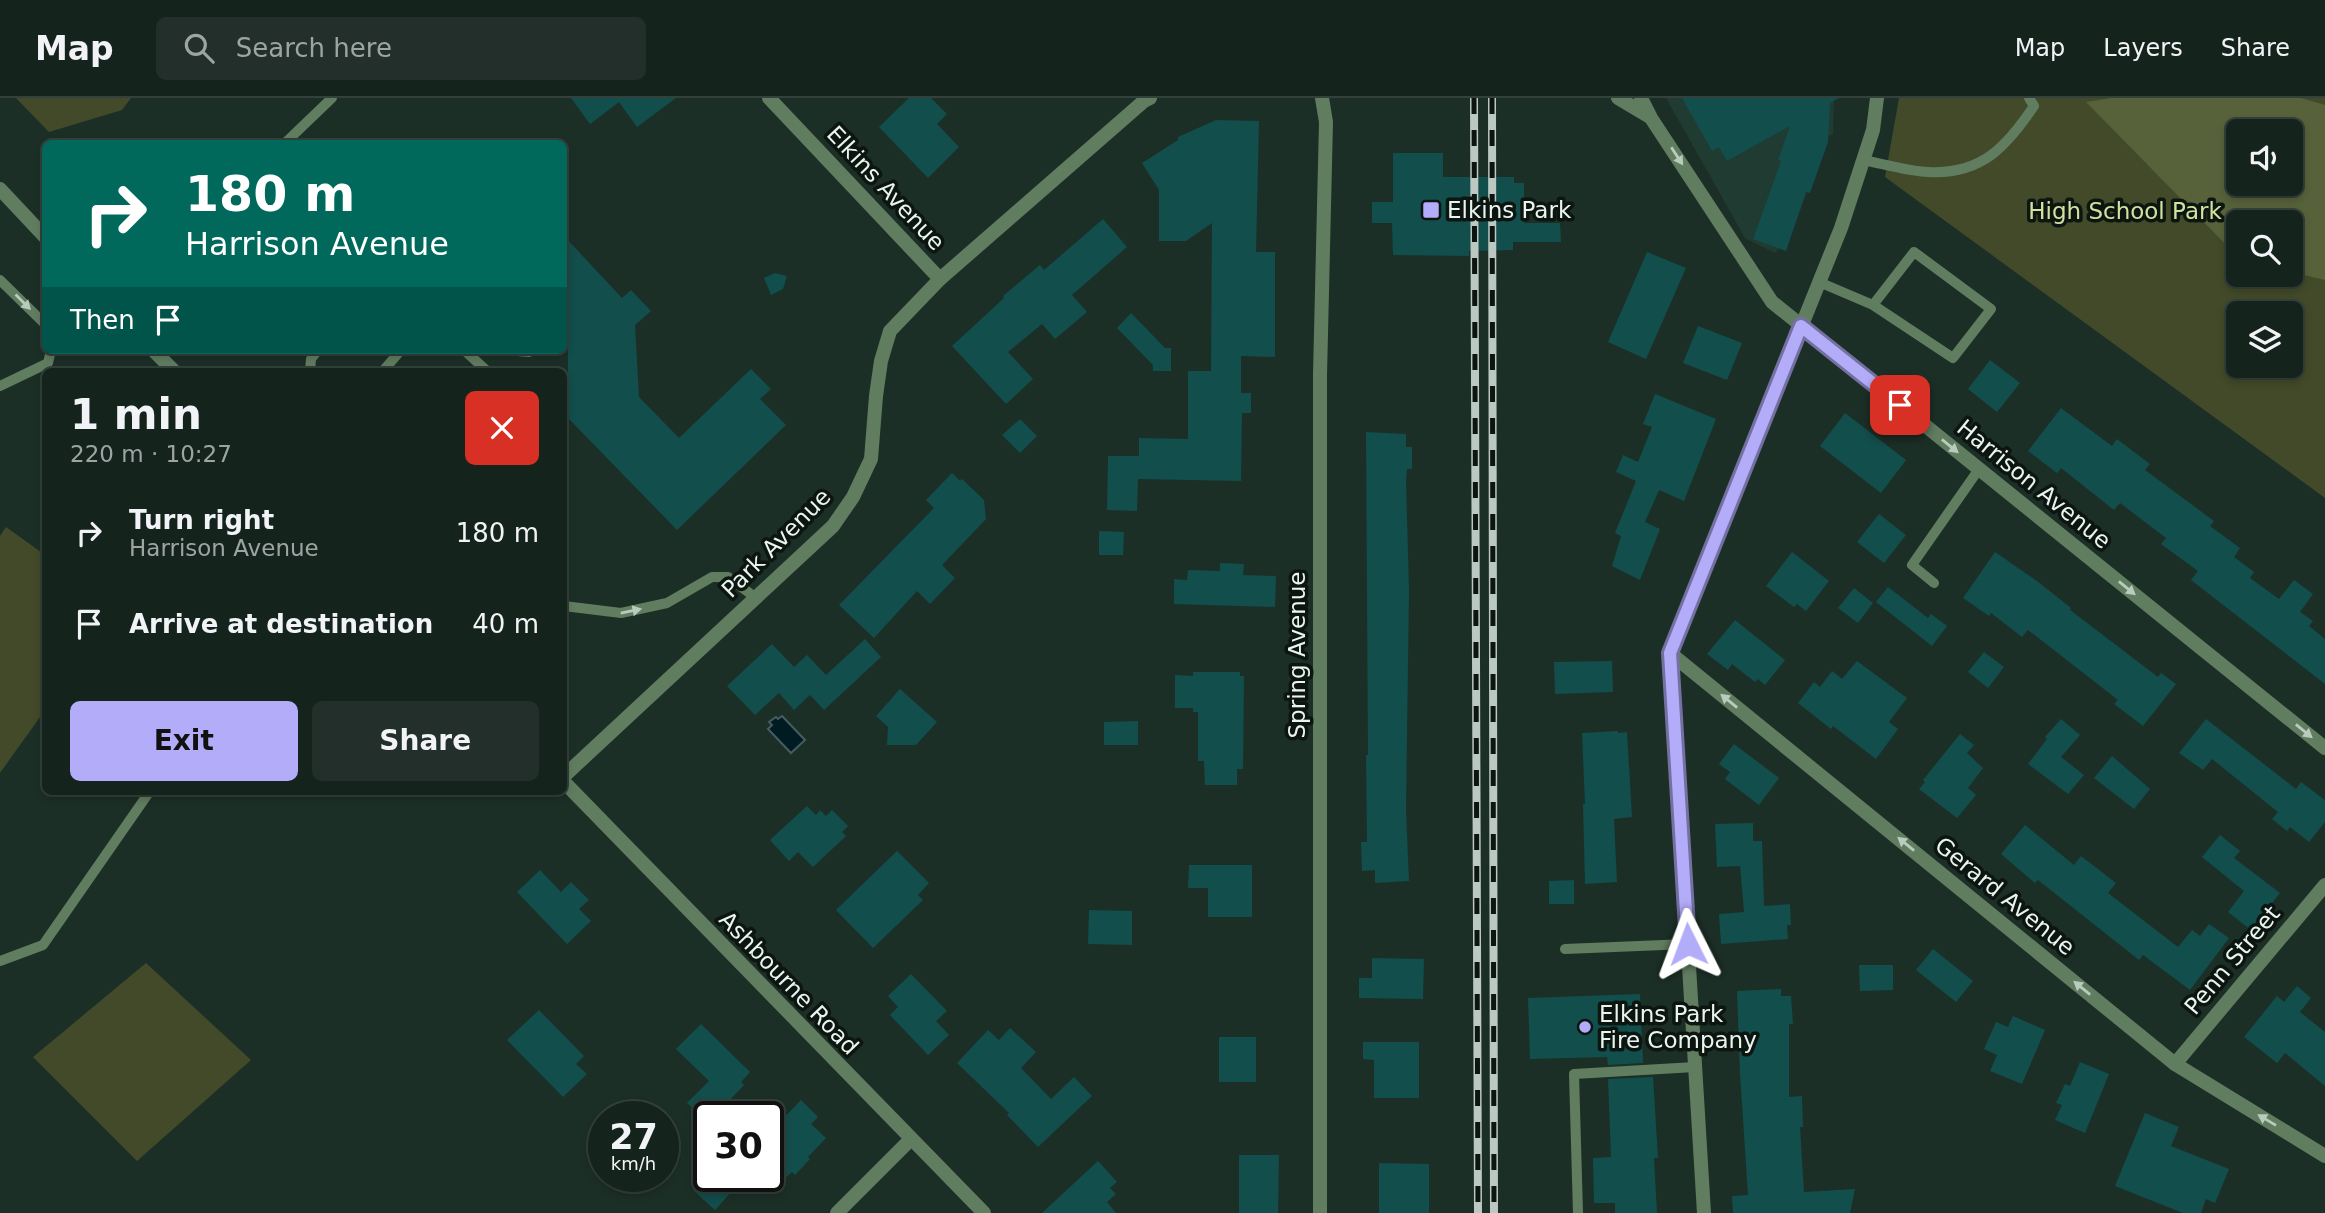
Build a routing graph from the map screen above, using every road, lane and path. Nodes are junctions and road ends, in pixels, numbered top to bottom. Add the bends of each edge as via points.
1 (332, 98) edge
2 (769, 98) edge
3 (1150, 98) edge
4 (1322, 98) edge
5 (1618, 98) edge
6 (1642, 98) edge
7 (1877, 98) edge
8 (2029, 98) edge
9 (1651, 118) junction
10 (288, 140) edge
11 (1863, 160) junction
12 (0, 189) edge
13 (42, 234) edge
14 (940, 279) junction
15 (0, 280) edge
16 (1819, 282) junction
17 (1874, 305) junction
18 (42, 321) edge
19 (1801, 326) junction
20 (50, 354) edge
21 (157, 354) edge
22 (398, 354) edge
23 (468, 354) edge
24 (171, 368) edge
25 (386, 368) edge
26 (481, 368) edge
27 (0, 386) edge
28 (1979, 469) junction
29 (1934, 583) dead end
30 (755, 598) junction
31 (567, 606) edge
32 (1670, 653) junction
33 (2325, 748) edge
34 (567, 773) edge
35 (567, 785) edge
36 (147, 795) edge
37 (2325, 885) edge
38 (1688, 944) junction
39 (1565, 949) dead end
40 (0, 961) edge
41 (2175, 1064) junction
42 (1695, 1067) junction
43 (911, 1140) junction
44 (2325, 1156) edge
45 (837, 1213) edge
46 (984, 1213) edge
47 (1320, 1213) edge
48 (1578, 1213) edge
49 (1704, 1213) edge

1 - 10 lane
2 - 14 street, Elkins Avenue
3 - 14 street, Park Avenue
4 - 47 street, Spring Avenue via 1326,122 1320,375
5 - 9 street
6 - 9 street, Harrison Avenue
7 - 11 street
8 - 11 lane via 2034,106 2014,135 1993,156 1964,168 1929,173
9 -> 19 street, Harrison Avenue via 1772,302
11 - 16 street
12 - 13 street
14 - 30 street, Park Avenue via 890,331 881,361 871,459 853,497 833,526
15 -> 18 lane
16 - 17 lane
16 - 19 street
17 - 17 lane via 1914,252 1991,309 1953,358
19 -> 28 street, Harrison Avenue
19 - 32 street
20 - 27 lane via 48,363
21 - 24 street
22 - 25 lane
23 - 26 lane
28 - 29 lane via 1913,565
28 -> 33 street, Harrison Avenue
31 -> 30 lane via 621,613 667,603 712,577 728,577
30 - 34 street, Park Avenue
32 - 38 street
41 -> 32 street, Gerard Avenue
35 - 43 street, Ashbourne Road
36 - 40 lane via 43,945
37 - 41 street, Penn Street
38 - 39 lane
38 - 42 street
44 -> 41 street, Gerard Avenue
42 - 48 lane via 1574,1074
42 - 49 street
43 - 45 street
43 - 46 street, Ashbourne Road

